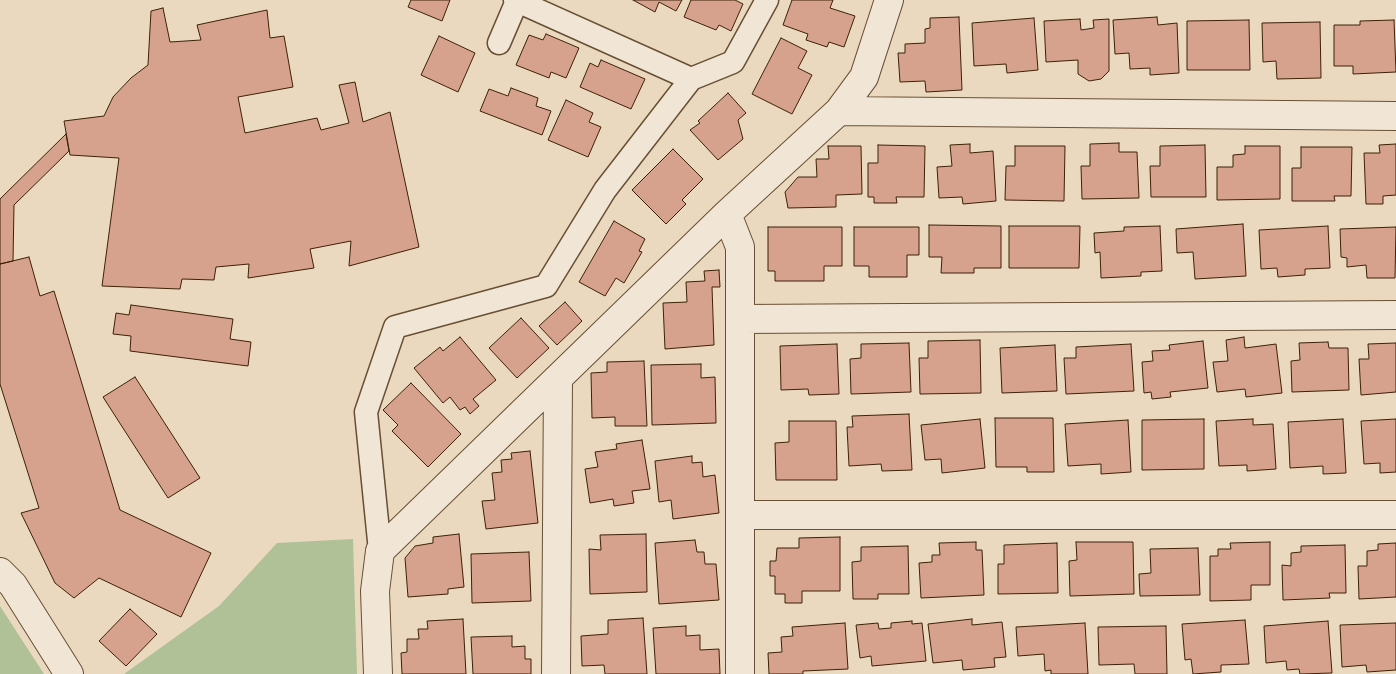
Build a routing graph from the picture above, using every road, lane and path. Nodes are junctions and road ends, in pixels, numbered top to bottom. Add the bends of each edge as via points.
1 (516, 0) edge
2 (767, 0) edge
3 (889, 0) edge
4 (499, 43) dead end
5 (691, 79) junction
6 (839, 111) junction
7 (1396, 116) edge
8 (726, 214) junction
9 (1396, 315) edge
10 (741, 319) junction
11 (558, 380) junction
12 (740, 515) junction
13 (1396, 515) edge
14 (380, 551) junction
15 (0, 572) edge
16 (70, 674) edge
17 (378, 674) edge
18 (556, 674) edge
19 (740, 674) edge

1 - 4 lane
1 - 5 lane
2 - 5 lane via 733,62
3 - 6 street via 864,77
5 - 14 lane via 605,190 546,286 395,327 366,412
6 - 7 street
6 - 8 street
8 - 10 street via 740,247
8 - 11 street
9 - 10 street
10 - 12 street
11 - 14 street
11 - 18 street
12 - 13 street
12 - 19 street
14 - 17 street via 375,592
15 - 16 street via 13,585

